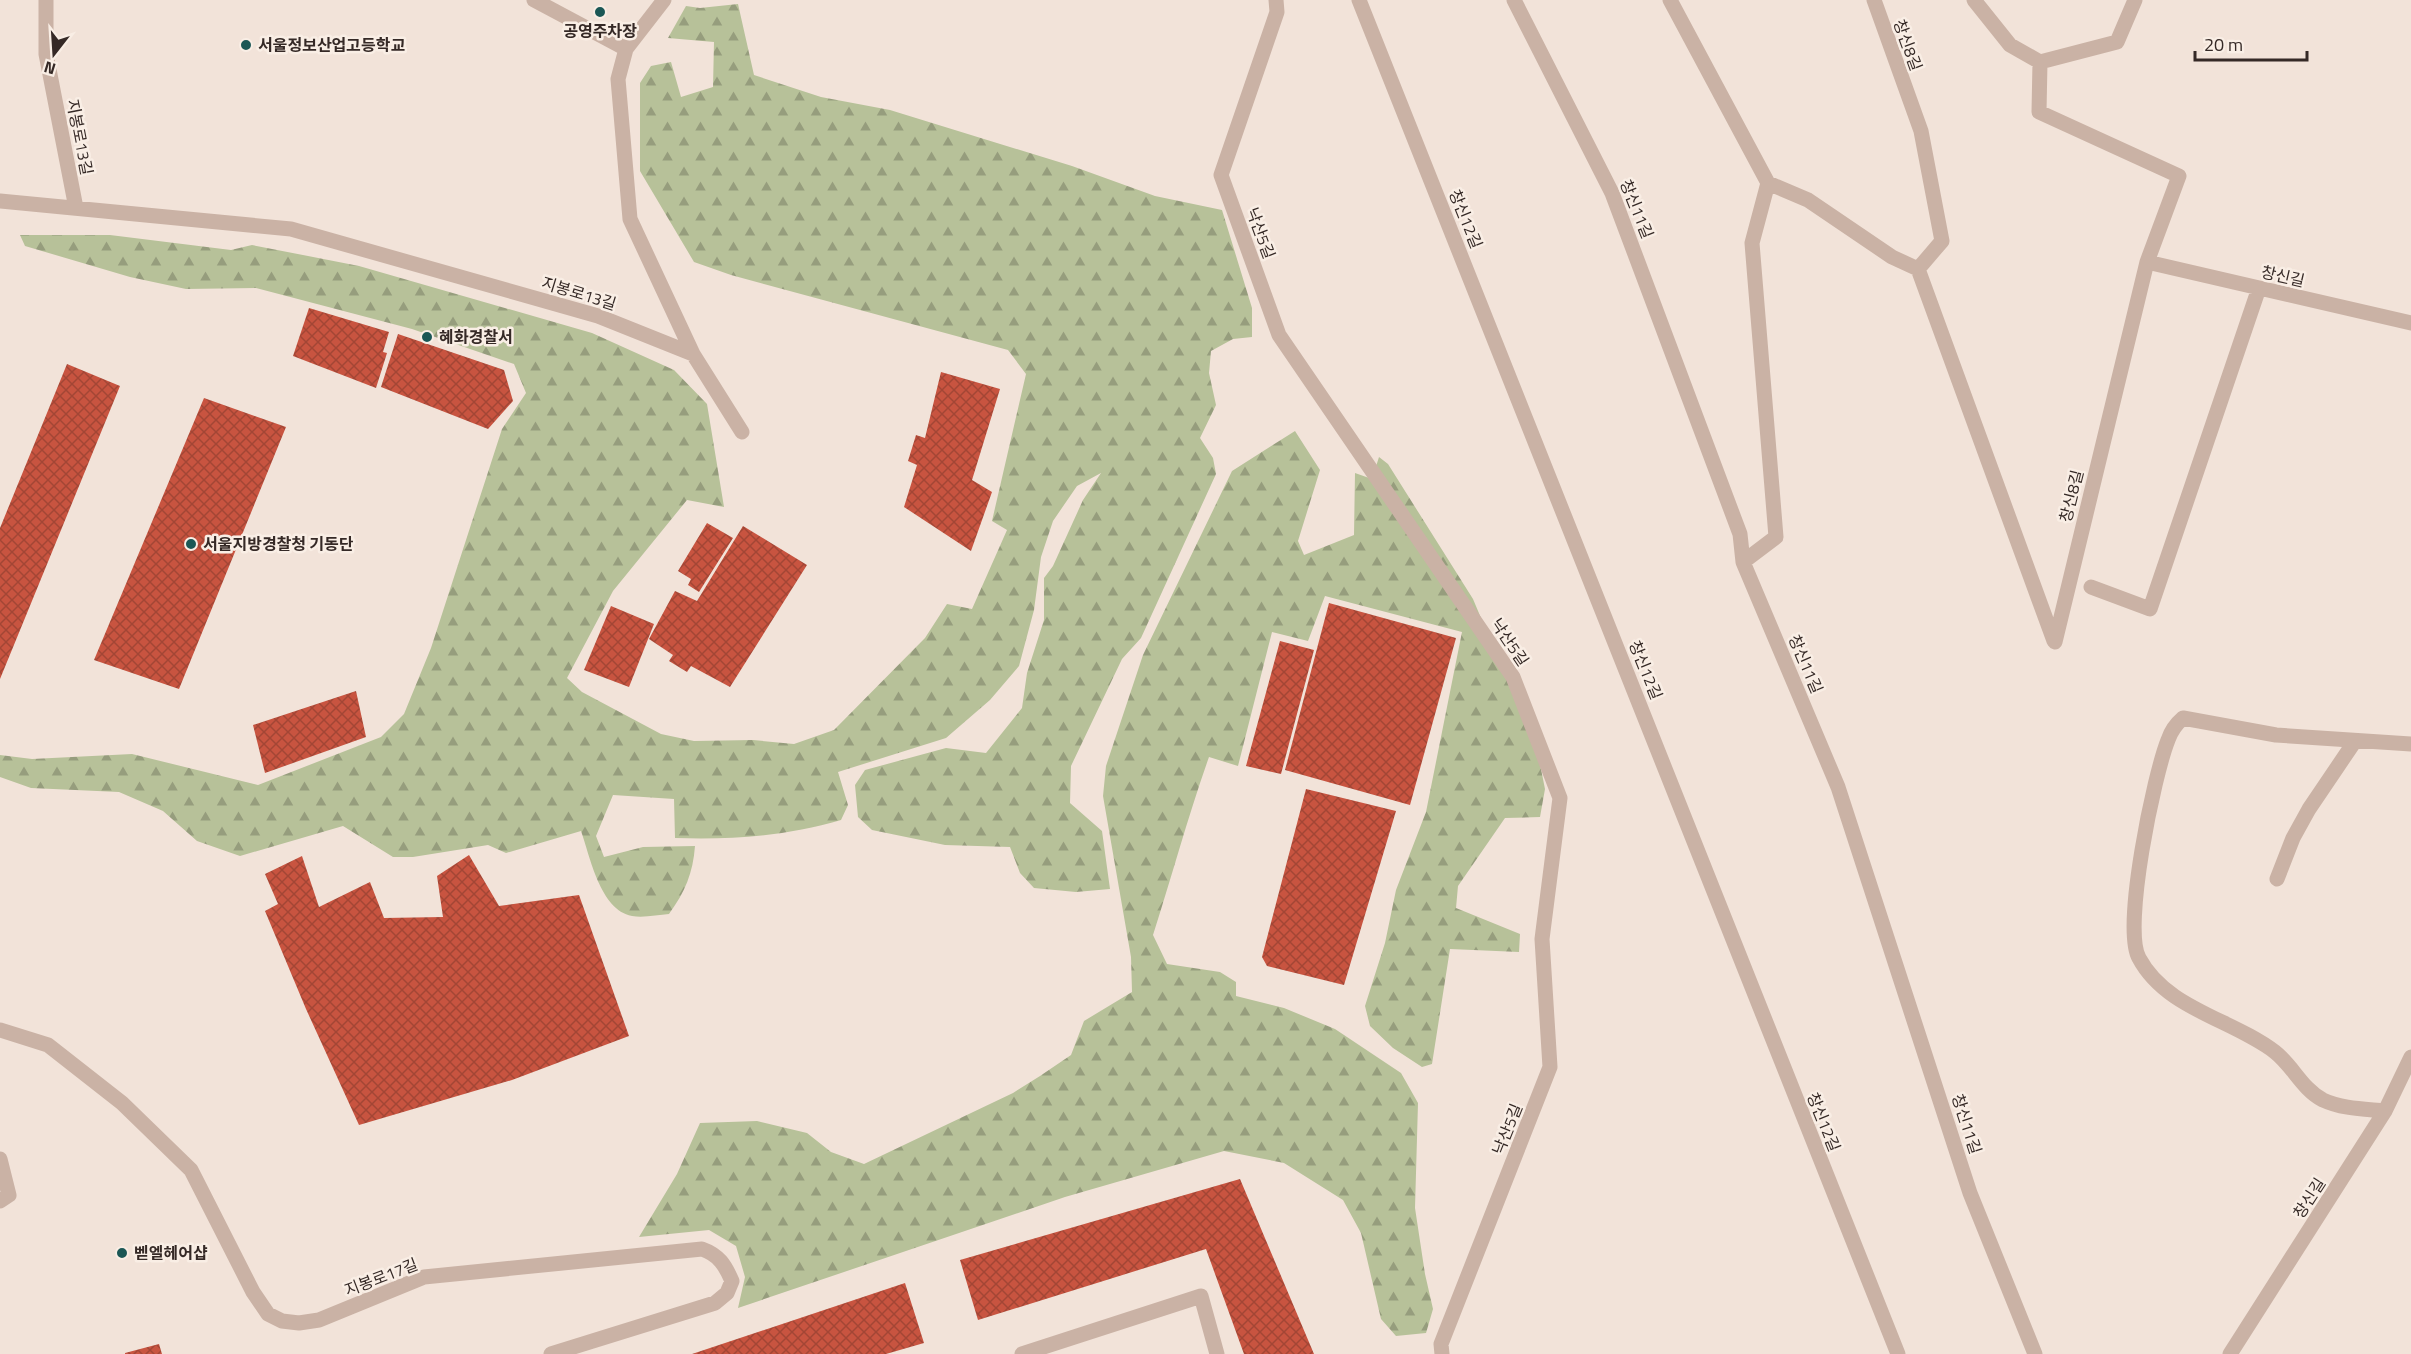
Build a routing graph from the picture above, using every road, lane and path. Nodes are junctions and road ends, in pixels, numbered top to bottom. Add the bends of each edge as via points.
1 (46, 0) edge
2 (534, 0) edge
3 (664, 0) edge
4 (1276, 0) edge
5 (1359, 0) edge
6 (1514, 0) edge
7 (1670, 0) edge
8 (1874, 0) edge
9 (1974, 0) edge
10 (2135, 0) edge
11 (626, 49) junction
12 (2040, 62) junction
13 (1768, 183) junction
14 (0, 201) edge
15 (76, 208) junction
16 (2147, 262) junction
17 (1918, 269) junction
18 (2259, 288) junction
19 (2411, 323) edge
20 (693, 354) junction
21 (742, 432) dead end
22 (1743, 562) junction
23 (2091, 587) dead end
24 (2355, 741) junction
25 (2411, 744) edge
26 (2277, 879) dead end
27 (0, 1030) edge
28 (2411, 1057) edge
29 (2385, 1111) junction
30 (0, 1159) edge
31 (0, 1201) edge
32 (551, 1354) edge
33 (1022, 1354) edge
34 (1217, 1354) edge
35 (1442, 1354) edge
36 (1898, 1354) edge
37 (2035, 1354) edge
38 (2230, 1354) edge

1 - 15 street, 지봉로13길 via 46,54
2 - 11 street
3 - 11 street
4 - 35 street, 낙산5길 via 1277,12 1221,175 1279,334 1513,677 1560,798 1542,939 1550,1067 1441,1344
5 - 36 street, 창신12길
6 - 22 street, 창신11길 via 1612,194 1740,534
7 - 13 street
8 - 17 street, 창신8길 via 1921,131 1942,241
9 - 12 street via 2010,45
10 - 12 street via 2117,42
11 - 20 street via 618,79 630,219
12 - 16 street, 창신8길 via 2039,112 2179,176
13 - 17 street via 1808,200 1892,257
13 - 22 street via 1752,243 1776,537
14 - 15 street, 지봉로13길
15 - 20 street, 지봉로13길 via 291,229 598,316
16 - 17 street, 창신8길 via 2055,642
16 - 18 street, 창신길
18 - 19 street, 창신길
18 - 23 street via 2150,609
20 - 21 street
22 - 37 street, 창신11길 via 1838,787 1970,1193
24 - 25 street
24 - 26 street via 2309,808
24 - 29 street via 2276,735 2183,718 2167,741 2147,822 2134,936 2137,956 2158,985 2260,1041 2278,1054 2307,1089 2341,1106
27 - 32 street, 지봉로17길 via 48,1045 122,1103 190,1170 254,1292 268,1314 282,1321 319,1320 424,1277 702,1249 715,1254 732,1281 727,1293 716,1303
28 - 29 street, 창신길
29 - 38 street, 창신길
30 - 31 street via 9,1195
33 - 34 street via 1201,1296

